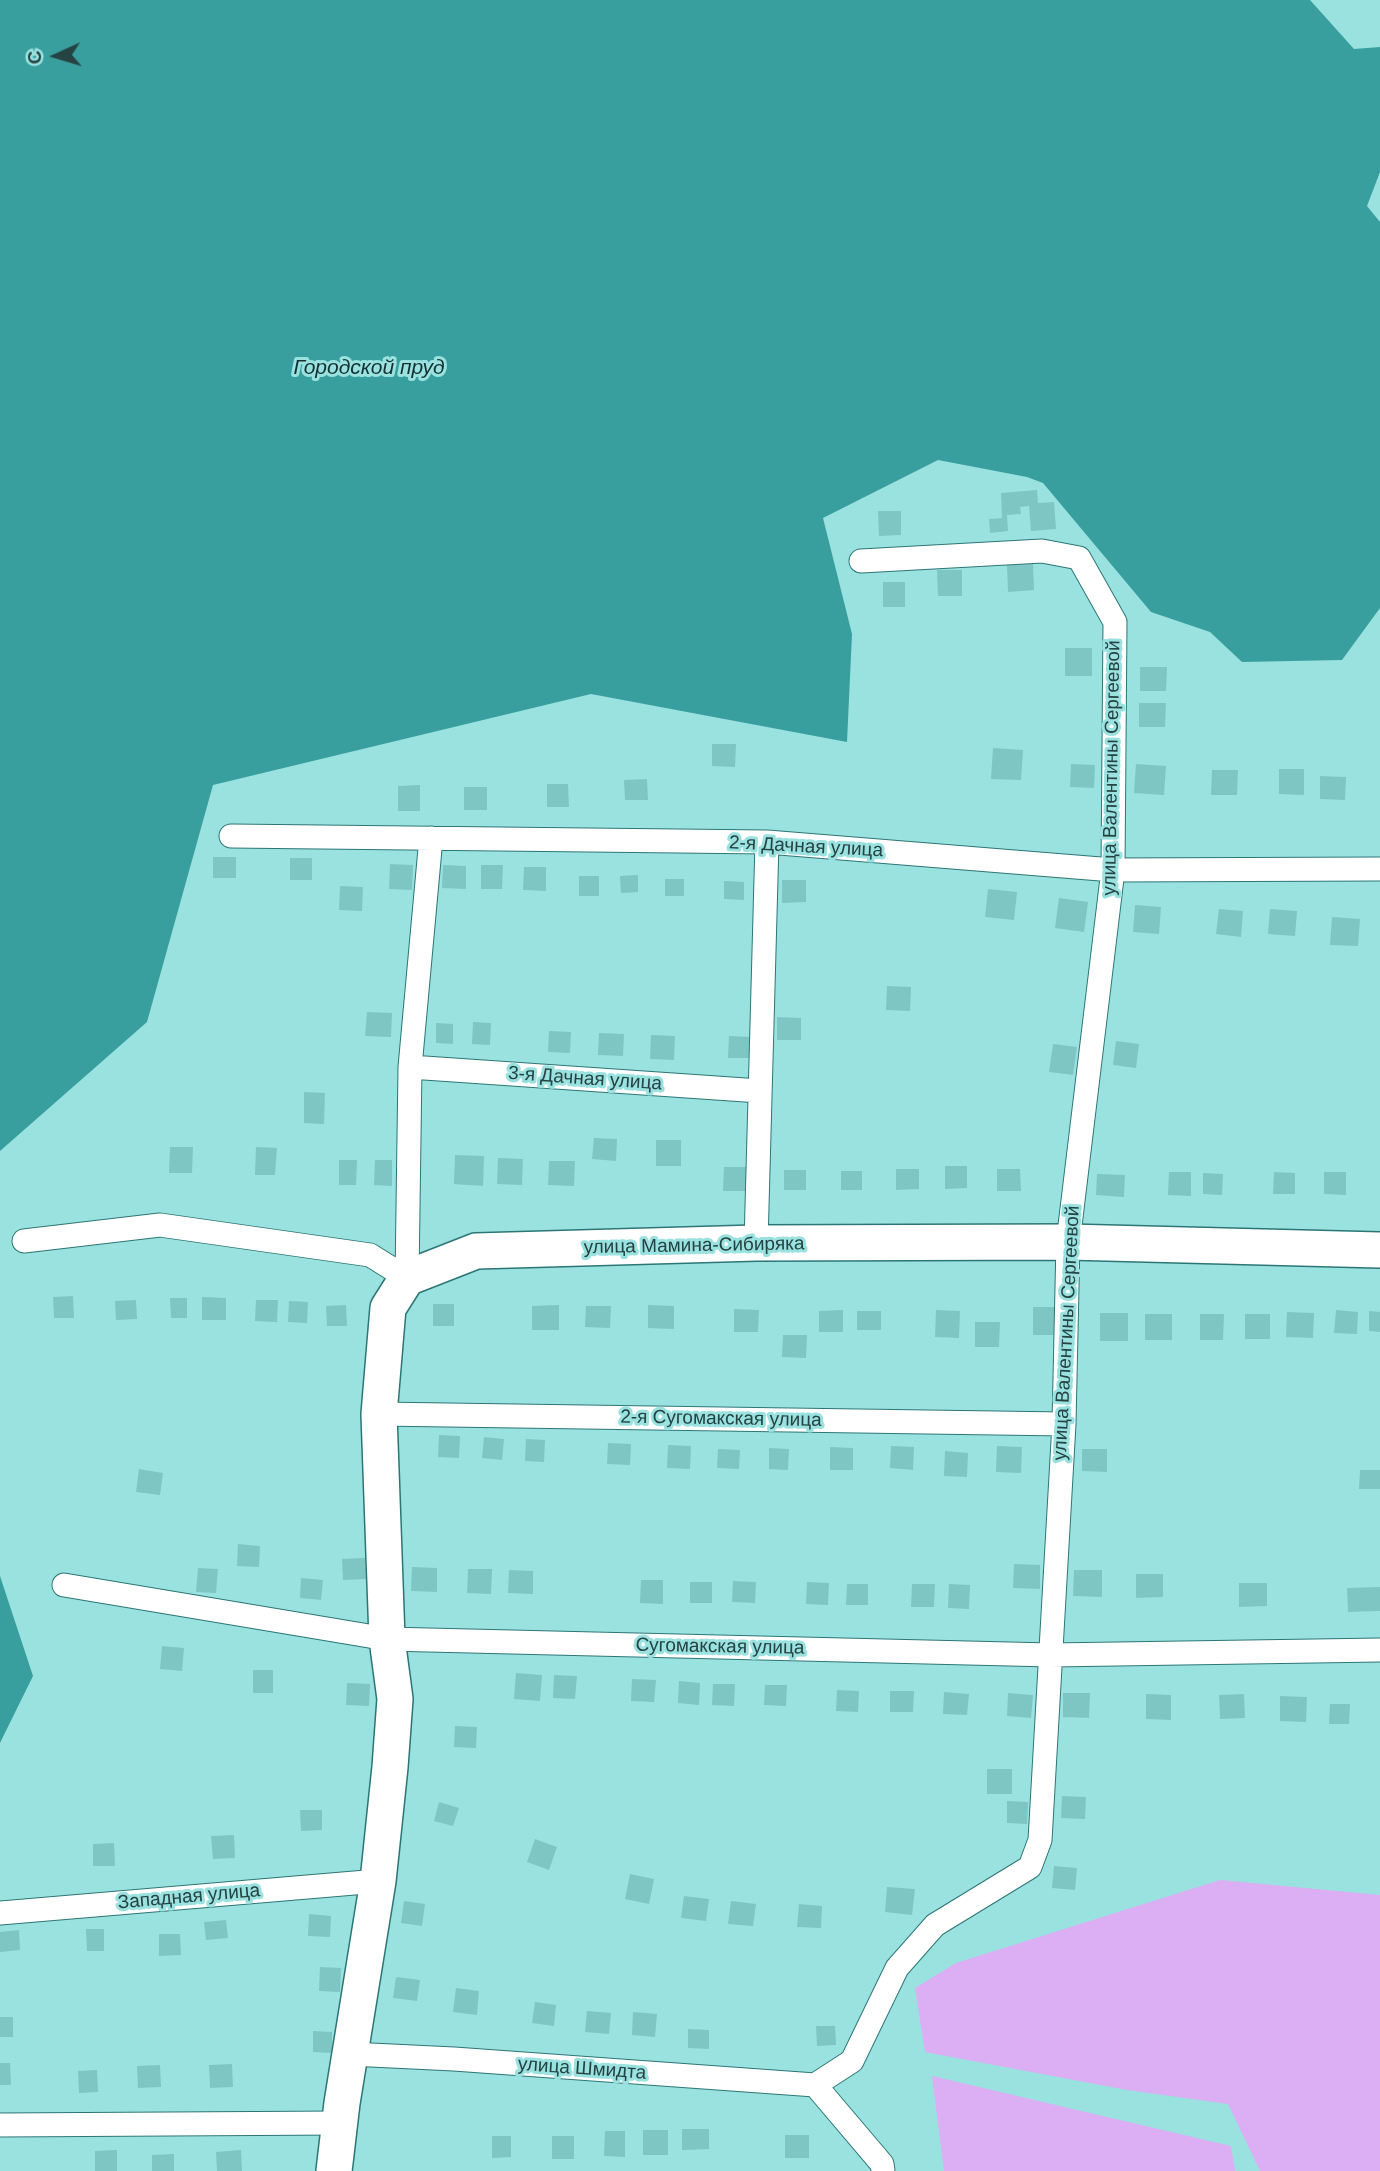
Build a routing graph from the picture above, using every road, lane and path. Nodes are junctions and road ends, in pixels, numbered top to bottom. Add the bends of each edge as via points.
1 (861, 561) dead end
2 (232, 836) dead end
3 (430, 838) junction
4 (767, 842) junction
5 (1380, 869) edge
6 (1113, 870) junction
7 (410, 1067) junction
8 (760, 1091) junction
9 (24, 1241) dead end
10 (1068, 1242) junction
11 (756, 1243) junction
12 (1380, 1250) edge
13 (407, 1278) junction
14 (379, 1414) junction
15 (1064, 1424) junction
16 (64, 1585) dead end
17 (387, 1639) junction
18 (1380, 1650) edge
19 (1051, 1655) junction
20 (378, 1881) junction
21 (0, 1913) edge
22 (350, 2054) junction
23 (815, 2085) junction
24 (340, 2123) junction
25 (0, 2125) edge
26 (334, 2171) edge
27 (883, 2171) edge

1 - 6 street, улица Валентины Сергеевой via 1042,551 1079,558 1115,622
2 - 3 street, 2-я Дачная улица
3 - 4 street, 2-я Дачная улица
3 - 7 street
4 - 6 street, 2-я Дачная улица
4 - 8 street
5 - 6 street, 2-я Дачная улица
6 - 10 street, улица Валентины Сергеевой
7 - 8 street, 3-я Дачная улица
7 - 13 street
8 - 11 street
9 - 13 street via 160,1225 370,1255
10 - 11 main road, улица Мамина-Сибиряка
10 - 12 main road, улица Мамина-Сибиряка
10 - 15 street, улица Валентины Сергеевой
11 - 13 main road, улица Мамина-Сибиряка via 476,1251
13 - 14 main road via 388,1308
14 - 15 street, 2-я Сугомакская улица
14 - 17 main road
15 - 19 street, улица Валентины Сергеевой
16 - 17 street, Сугомакская улица
17 - 19 street, Сугомакская улица
17 - 20 main road via 395,1699
18 - 19 street, Сугомакская улица
19 - 23 street, улица Валентины Сергеевой via 1040,1840 1030,1867 935,1925 897,1968 852,2061
20 - 21 street, Западная улица
20 - 22 main road
22 - 23 street, улица Шмидта
22 - 24 main road
23 - 27 street via 882,2164
24 - 25 street
24 - 26 main road

